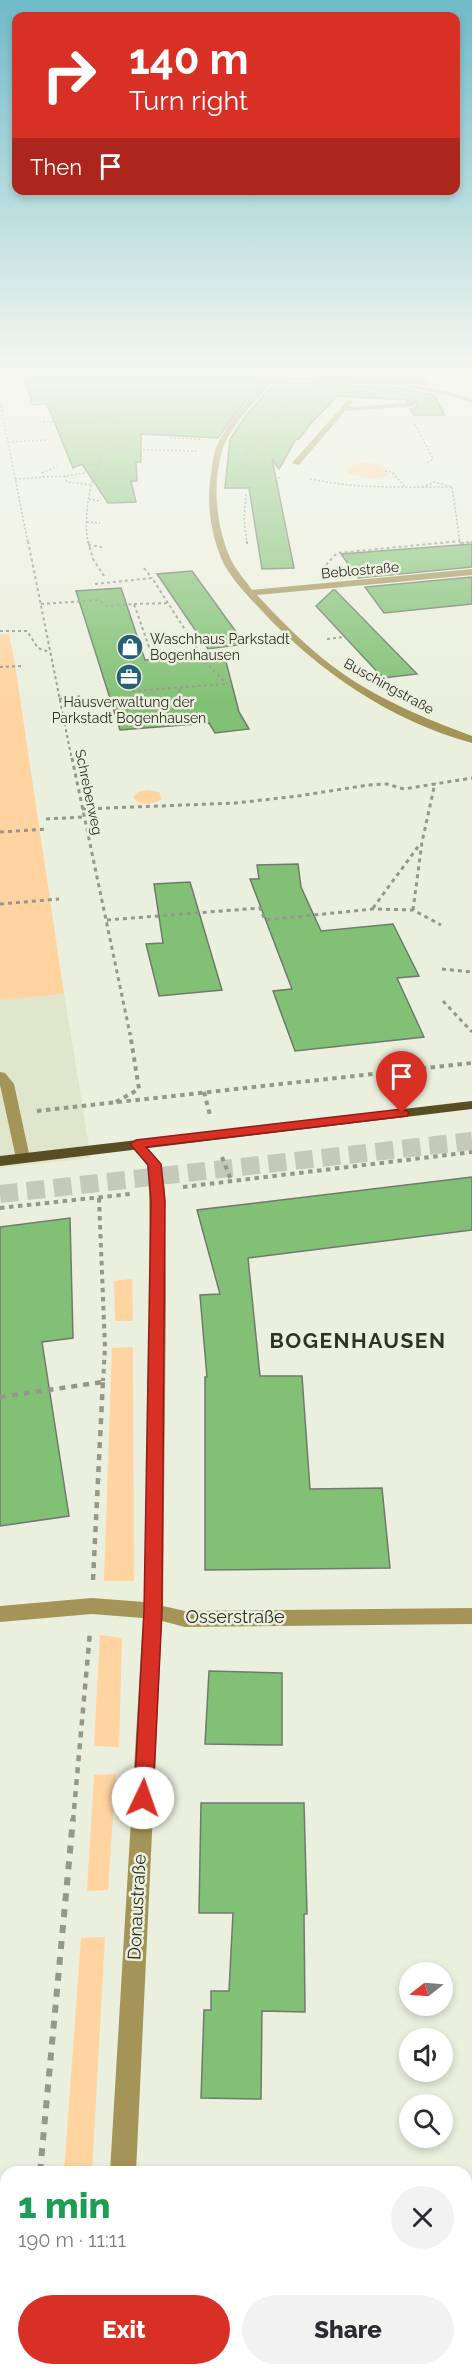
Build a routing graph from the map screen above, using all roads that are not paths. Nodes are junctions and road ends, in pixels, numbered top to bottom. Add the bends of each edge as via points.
1 (214, 482) edge
2 (472, 572) edge
3 (250, 593) junction
4 (472, 740) edge
5 (0, 1076) edge
6 (472, 1105) edge
7 (136, 1144) junction
8 (23, 1158) junction
9 (0, 1161) edge
10 (153, 1611) junction
11 (0, 1614) edge
12 (472, 1616) edge
13 (123, 2166) edge

1 - 3 street, Buschingstraße via 214,514 227,561
2 - 3 street, Beblostraße
3 - 4 street, Buschingstraße via 329,668 419,720
5 - 8 street via 8,1084
6 - 7 main road
7 - 8 main road
7 - 10 street, Donaustraße via 154,1164 157,1191
8 - 9 main road
10 - 11 street, Osserstraße via 92,1606
10 - 12 street, Osserstraße via 185,1619
10 - 13 street, Donaustraße

